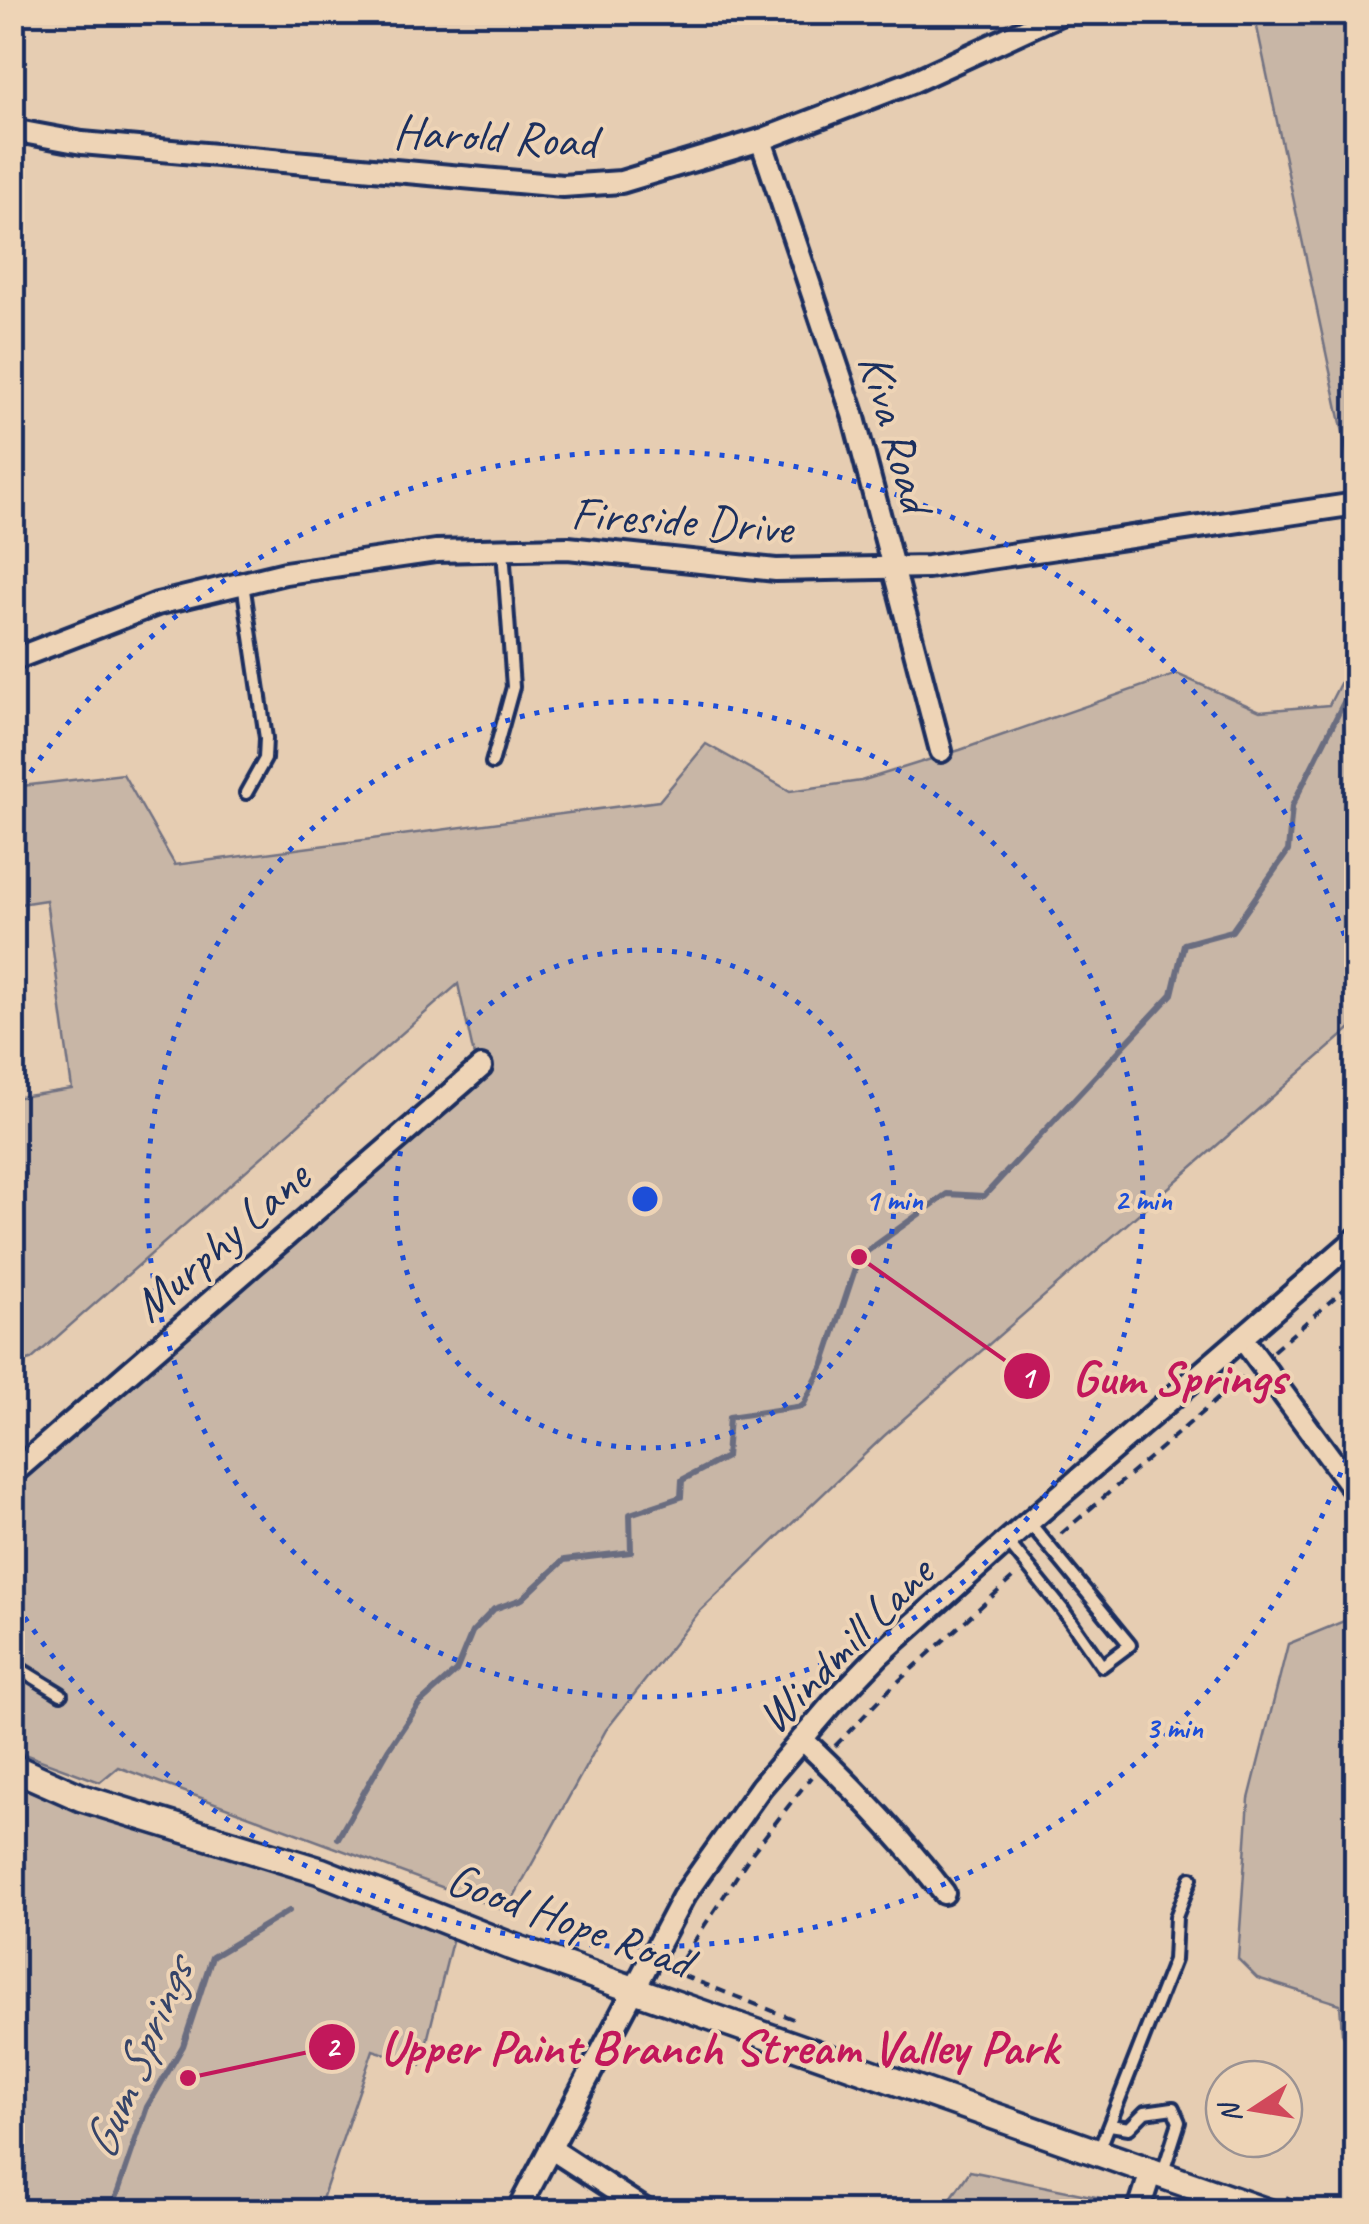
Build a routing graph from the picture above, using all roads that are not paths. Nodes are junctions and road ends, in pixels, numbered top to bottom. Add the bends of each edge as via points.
1 (1064, 12) edge
2 (12, 130) edge
3 (761, 140) junction
4 (1356, 504) edge
5 (503, 550) junction
6 (894, 568) junction
7 (243, 584) junction
8 (12, 660) edge
9 (941, 751) dead end
10 (492, 763) dead end
11 (246, 793) dead end
12 (481, 1067) dead end
13 (1356, 1239) edge
14 (1242, 1338) junction
15 (12, 1474) edge
16 (1356, 1492) edge
17 (1029, 1522) junction
18 (1007, 1541) junction
19 (12, 1664) edge
20 (60, 1694) dead end
21 (802, 1739) junction
22 (12, 1768) edge
23 (1192, 1878) dead end
24 (944, 1893) dead end
25 (634, 1989) junction
26 (1110, 2125) junction
27 (550, 2148) junction
28 (1097, 2154) junction
29 (1158, 2171) junction
30 (516, 2212) edge
31 (648, 2212) edge
32 (1138, 2212) edge
33 (1268, 2212) edge

1 - 3 street, Harold Road via 912,82
2 - 3 street, Harold Road via 82,143 564,186 621,182
3 - 6 street, Kiva Road via 854,414
4 - 6 street, Fireside Drive
5 - 6 street, Fireside Drive via 568,548 776,570
5 - 7 street, Fireside Drive via 436,551
5 - 10 lane via 514,687
6 - 9 street, Kiva Road
7 - 8 street, Fireside Drive via 157,604
7 - 11 lane via 266,738 265,758
12 - 15 street, Murphy Lane
13 - 14 street, Windmill Lane
14 - 16 street
14 - 17 street, Windmill Lane
17 - 18 street, Windmill Lane
17 - 18 lane via 1130,1644 1102,1666
18 - 21 street, Windmill Lane via 879,1655
19 - 20 lane
21 - 24 street via 901,1838
21 - 25 street, Windmill Lane via 683,1897
22 - 25 street, Good Hope Road via 82,1798 320,1871
23 - 26 lane via 1176,1917 1174,1960
25 - 27 street, Windmill Lane
25 - 28 street, Good Hope Road
26 - 28 lane
26 - 29 lane via 1128,2128 1146,2112 1173,2108 1178,2122
27 - 30 street, Windmill Lane
27 - 31 street
28 - 29 street, Good Hope Road
29 - 32 street
29 - 33 street, Good Hope Road

